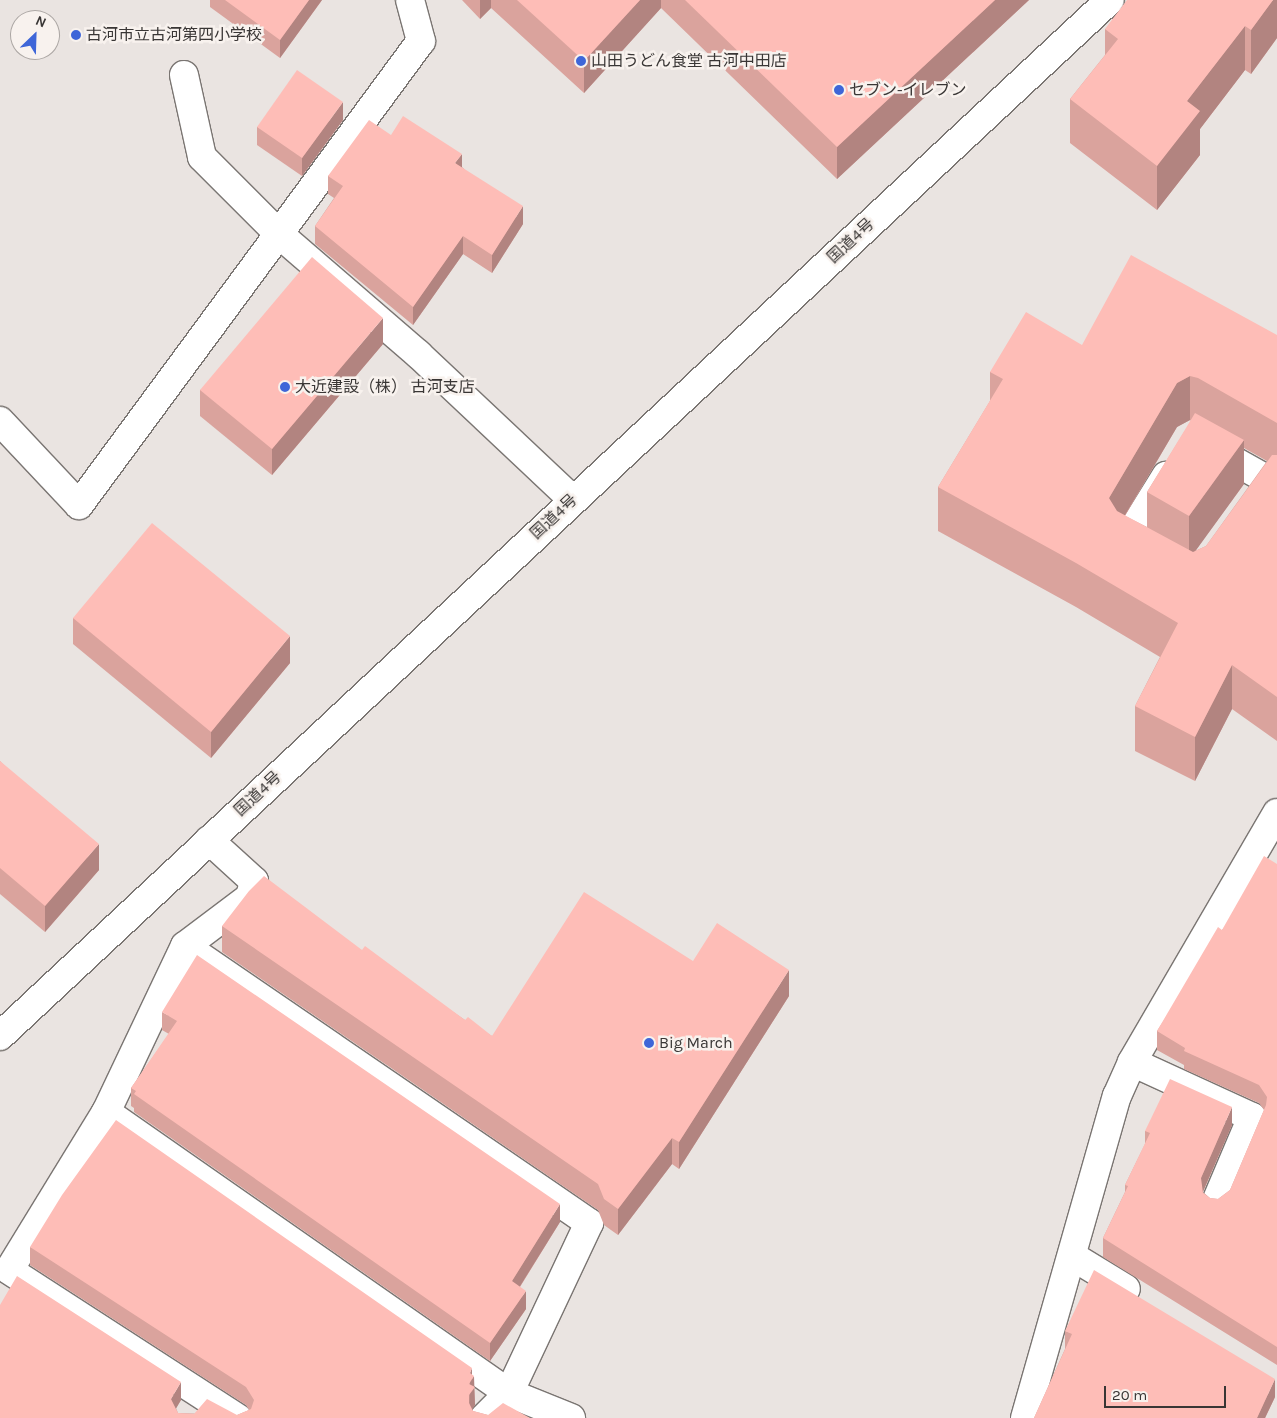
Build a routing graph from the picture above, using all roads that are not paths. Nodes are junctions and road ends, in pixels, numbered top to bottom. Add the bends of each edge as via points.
1 (410, 0) edge
2 (1110, 0) edge
3 (184, 75) dead end
4 (279, 234) junction
5 (0, 421) edge
6 (1272, 482) edge
7 (572, 500) junction
8 (1250, 503) edge
9 (1159, 562) edge
10 (1277, 813) edge
11 (209, 840) junction
12 (1268, 848) edge
13 (185, 946) junction
14 (0, 1036) edge
15 (1132, 1062) junction
16 (106, 1112) junction
17 (1216, 1202) edge
18 (1072, 1256) junction
19 (4, 1276) edge
20 (1146, 1302) edge
21 (509, 1393) junction
22 (203, 1396) junction
23 (187, 1418) edge
24 (238, 1418) edge
25 (484, 1418) edge
26 (571, 1418) edge
27 (1025, 1418) edge

1 - 4 main road via 421,41
2 - 7 main road, 国道4号
3 - 4 main road via 202,157
4 - 5 main road via 79,505
4 - 7 main road via 418,354
6 - 8 main road
6 - 9 main road via 1190,436 1125,542
7 - 11 main road, 国道4号
10 - 12 main road
11 - 13 main road via 254,881 250,897
11 - 14 main road, 国道4号
12 - 15 main road
13 - 16 main road
13 - 21 main road via 589,1223
15 - 17 main road via 1252,1117
15 - 18 main road via 1117,1096
16 - 19 main road
16 - 21 main road
18 - 20 main road
18 - 27 main road
19 - 22 main road
21 - 25 main road
21 - 26 main road
22 - 23 main road
22 - 24 main road

